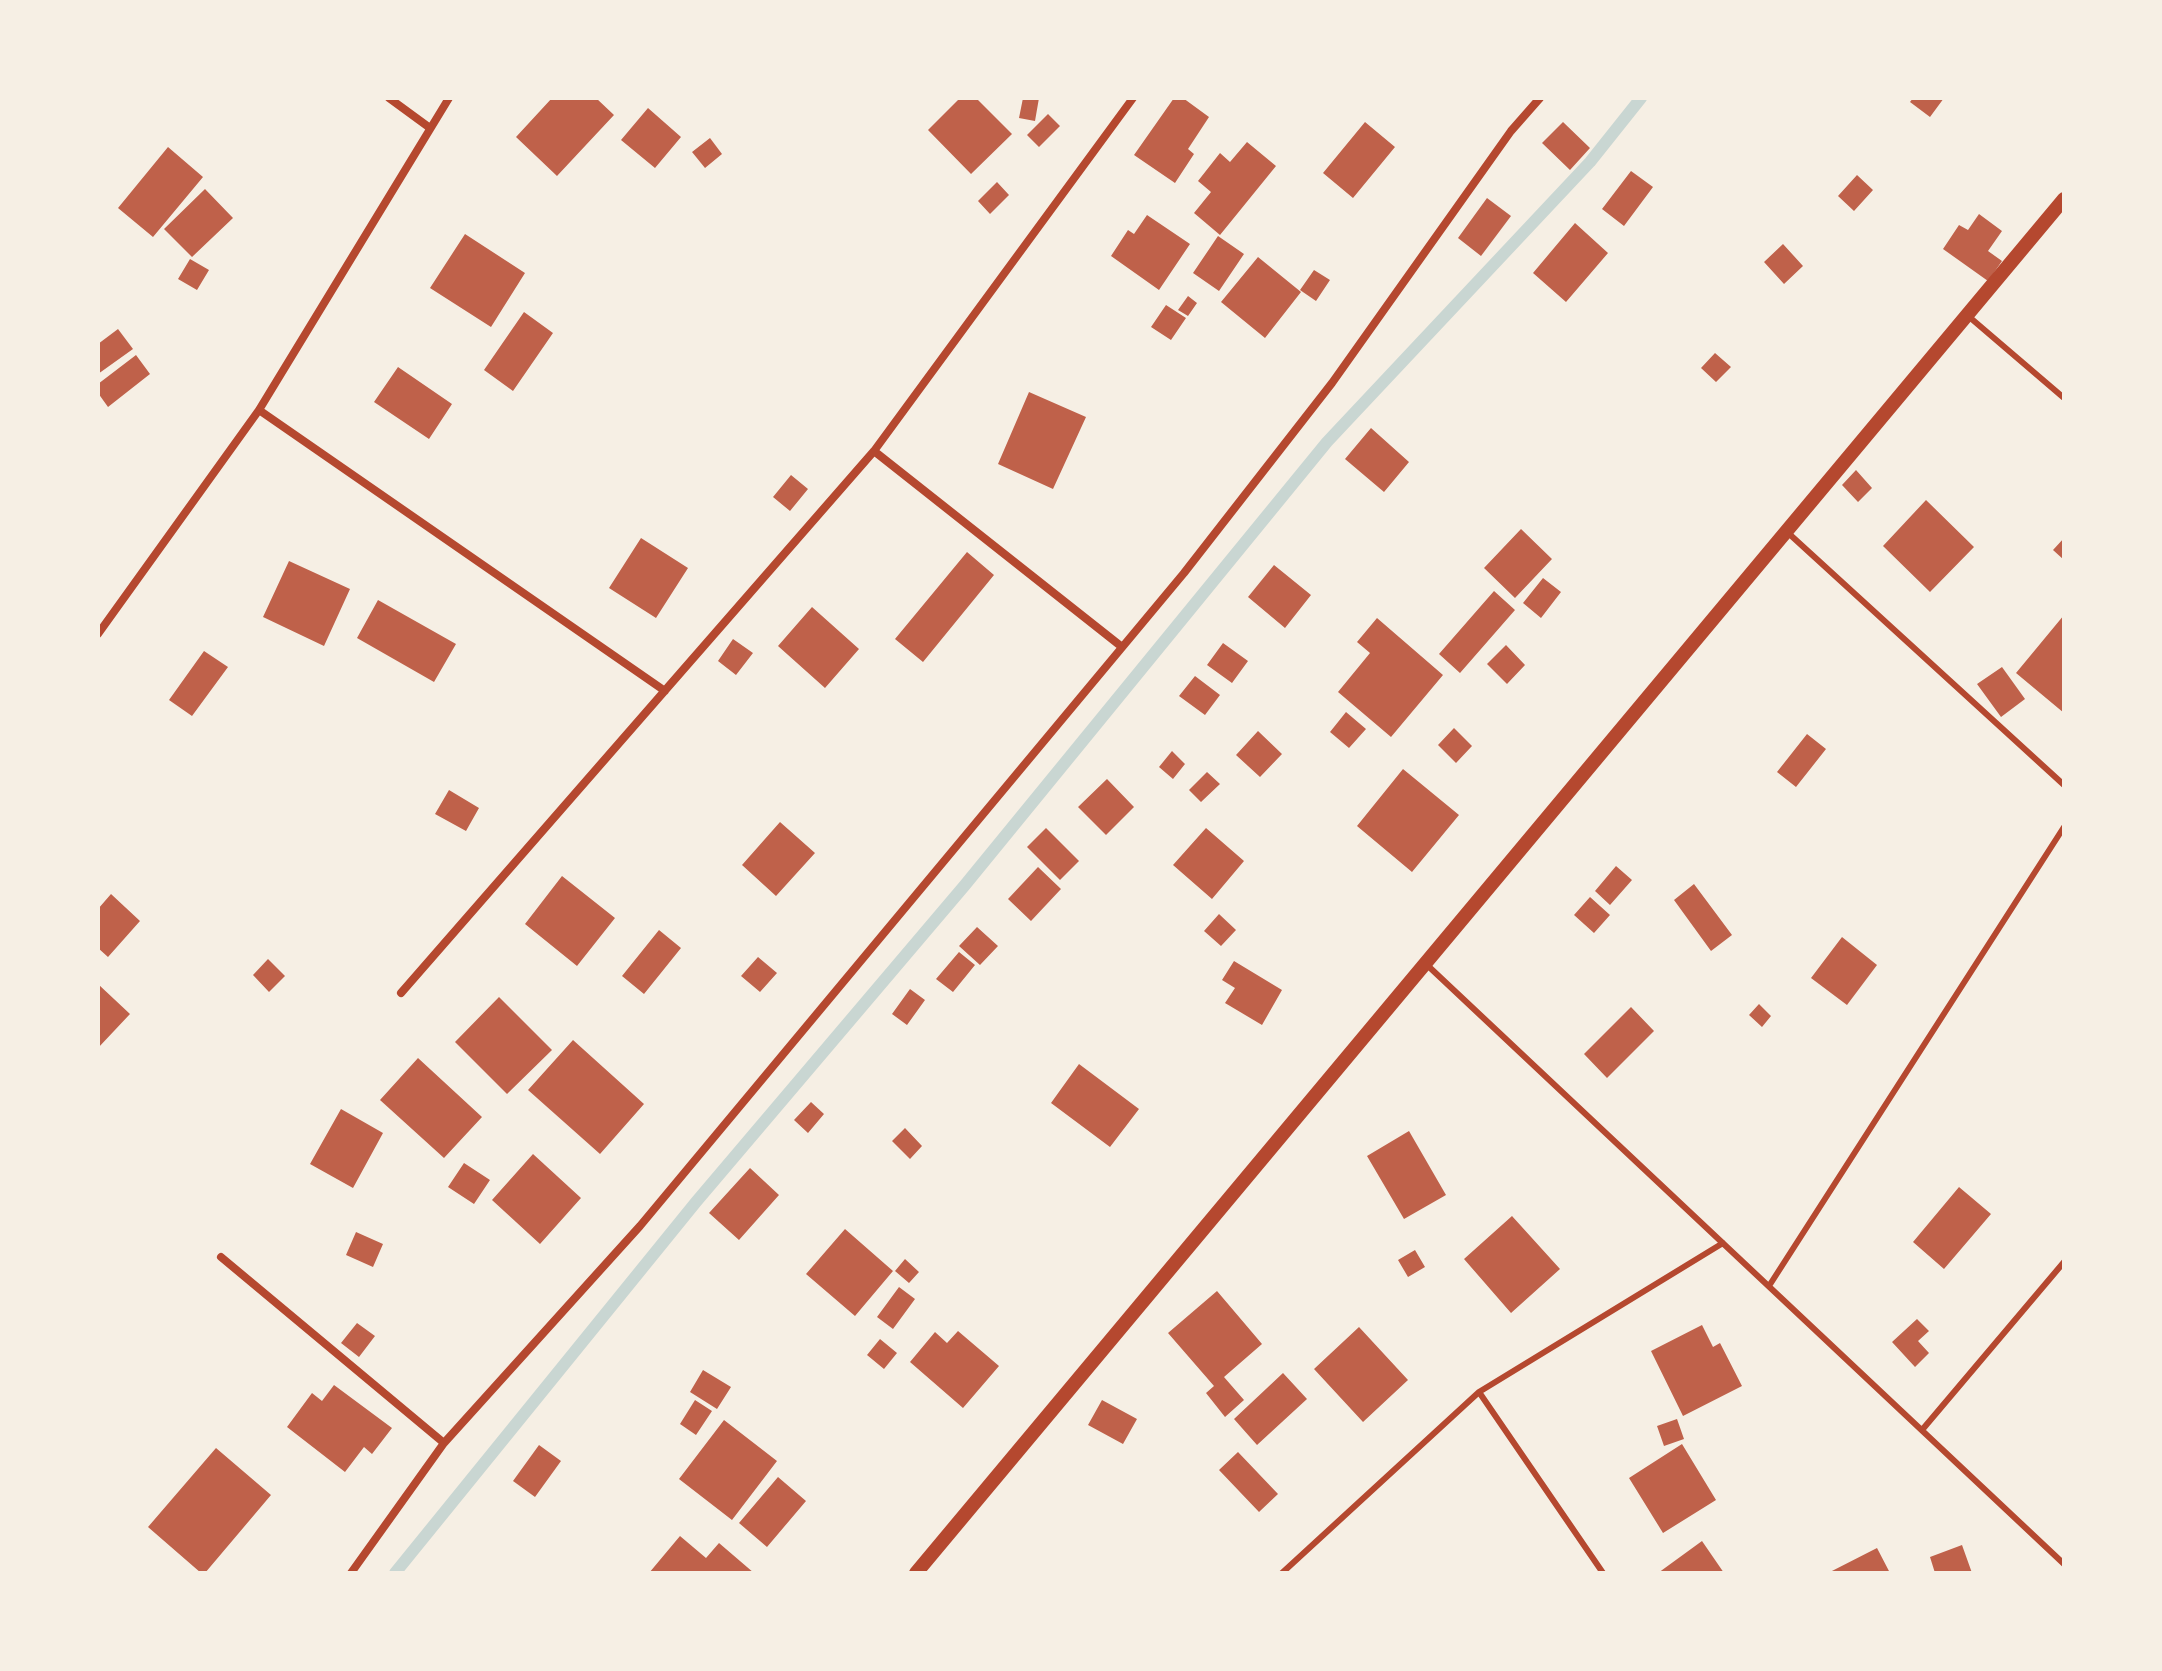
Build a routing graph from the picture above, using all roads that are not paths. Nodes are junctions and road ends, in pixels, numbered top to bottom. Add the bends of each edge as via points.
1 (389, 98) edge
2 (449, 98) edge
3 (1133, 98) edge
4 (1540, 98) edge
5 (430, 128) junction
6 (2064, 199) edge
7 (1967, 315) junction
8 (2064, 398) edge
9 (259, 410) junction
10 (874, 451) junction
11 (1786, 530) junction
12 (98, 634) edge
13 (1122, 647) junction
14 (665, 691) junction
15 (2064, 785) edge
16 (2064, 827) edge
17 (1425, 963) junction
18 (401, 993) dead end
19 (1723, 1243) junction
20 (221, 1257) dead end
21 (2064, 1262) edge
22 (1769, 1286) junction
23 (1479, 1392) junction
24 (1922, 1430) junction
25 (444, 1443) junction
26 (2064, 1564) edge
27 (351, 1573) edge
28 (916, 1573) edge
29 (1282, 1573) edge
30 (1603, 1573) edge

1 - 5 street
2 - 5 street
3 - 10 street
4 - 13 street via 1332,383
5 - 9 street
6 - 7 street
7 - 8 lane
7 - 11 street
9 - 12 street
9 - 14 street
10 - 13 street
10 - 14 street
11 - 15 lane
11 - 17 street
13 - 25 street via 640,1226
14 - 18 street
16 - 22 lane
17 - 19 lane
17 - 28 street
19 - 22 lane
19 - 23 lane
20 - 25 street
21 - 24 lane
22 - 24 lane
23 - 29 lane
23 - 30 lane
24 - 26 lane
25 - 27 street

